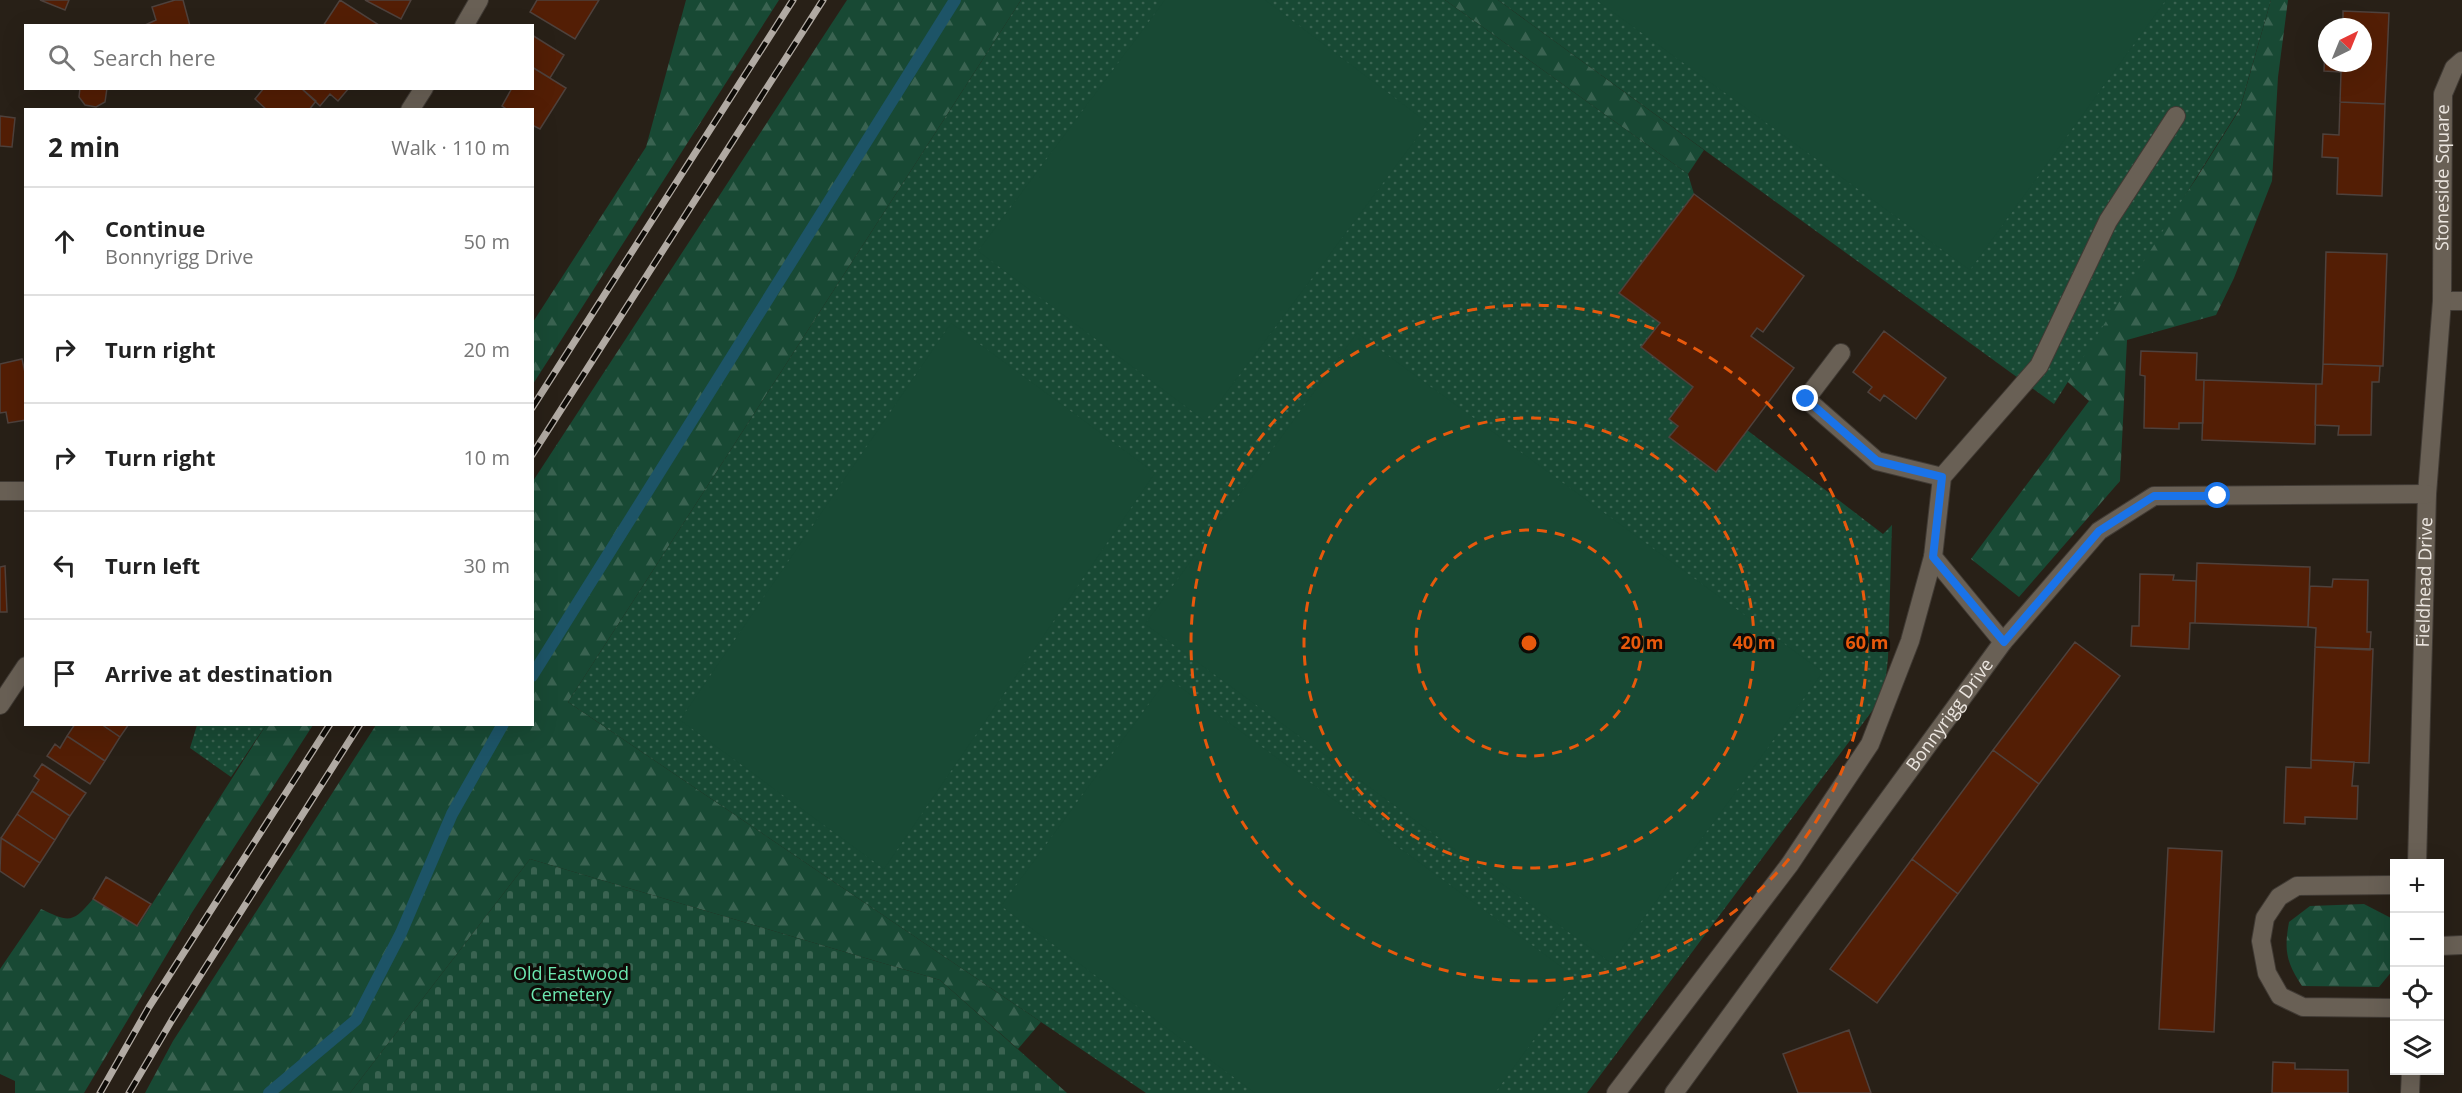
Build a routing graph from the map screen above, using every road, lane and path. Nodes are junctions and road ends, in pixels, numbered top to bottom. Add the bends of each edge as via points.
1 (479, 0) edge
2 (465, 24) edge
3 (2462, 61) edge
4 (423, 90) edge
5 (411, 108) edge
6 (2176, 116) dead end
7 (2442, 301) junction
8 (2462, 301) edge
9 (1841, 353) dead end
10 (1942, 477) junction
11 (0, 491) edge
12 (24, 491) edge
13 (2427, 494) junction
14 (1933, 557) junction
15 (2004, 642) junction
16 (24, 669) edge
17 (0, 705) edge
18 (2417, 859) edge
19 (2390, 885) edge
20 (2462, 945) edge
21 (2444, 946) edge
22 (2390, 1008) edge
23 (2411, 1075) edge
24 (1616, 1093) edge
25 (1674, 1093) edge
26 (2410, 1093) edge

1 - 2 street
3 - 7 street, Stoneside Square via 2454,68 2443,94
4 - 5 street
6 - 10 street via 2108,221 2039,366
7 - 8 street
7 - 13 street, Fieldhead Drive
9 - 10 street via 1806,399 1877,461
10 - 14 street
11 - 12 street
13 - 15 street, Bonnyrigg Drive via 2154,496 2099,531
13 - 18 street, Fieldhead Drive
14 - 15 street
14 - 24 street via 1910,641 1870,744 1790,864
15 - 25 street, Bonnyrigg Drive
16 - 17 street
19 - 22 street via 2297,886 2278,897 2265,918 2261,941 2267,973 2280,996 2303,1007
20 - 21 street
23 - 26 street

